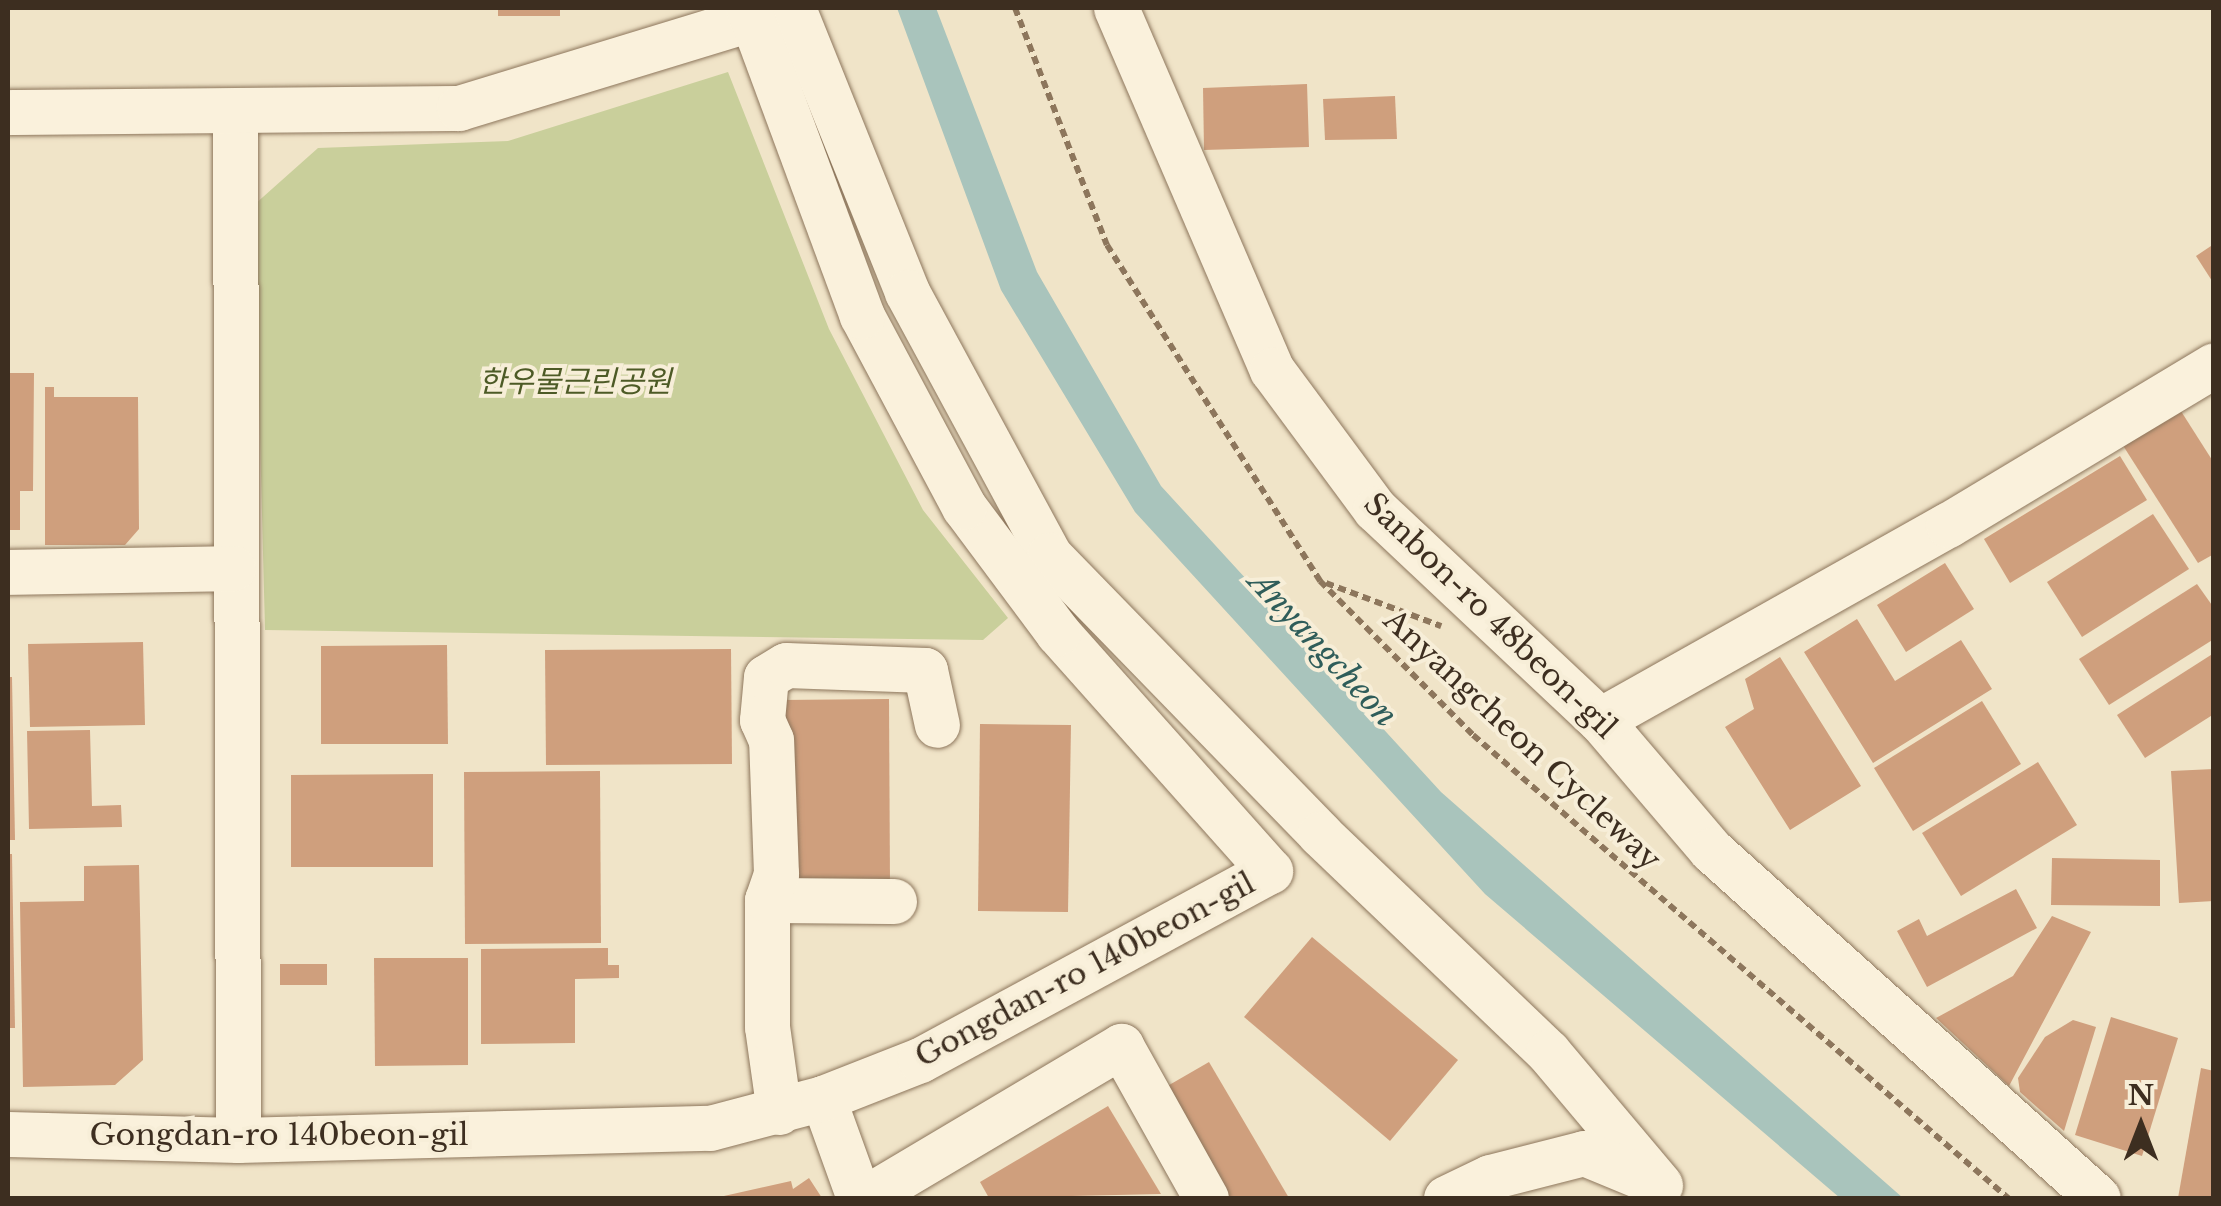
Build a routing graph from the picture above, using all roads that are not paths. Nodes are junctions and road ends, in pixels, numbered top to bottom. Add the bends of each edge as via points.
1 (1116, 8) edge
2 (765, 11) edge
3 (235, 111) junction
4 (8, 112) edge
5 (2214, 365) edge
6 (233, 568) junction
7 (8, 572) edge
8 (1600, 720) junction
9 (937, 726) dead end
10 (1320, 834) junction
11 (1270, 871) junction
12 (767, 900) junction
13 (894, 901) dead end
14 (823, 1098) junction
15 (779, 1112) junction
16 (8, 1134) edge
17 (238, 1140) junction
18 (1669, 1192) edge
19 (862, 1198) edge
20 (1206, 1198) edge
21 (1446, 1198) edge
22 (2098, 1198) edge

1 - 8 street, Sanbon-ro 48beon-gil via 1272,370 1375,509
2 - 3 street via 459,108
2 - 10 street via 1049,556
2 - 11 street, Gongdan-ro 140beon-gil via 862,316 964,507 1058,633
3 - 4 street
3 - 6 street
5 - 8 street via 1948,525
6 - 7 street
6 - 17 street
8 - 22 street, Sanbon-ro 48beon-gil via 1711,850
9 - 12 street via 925,670 786,666 766,678 762,720 771,740 776,874
10 - 11 street
10 - 18 street via 1548,1052
11 - 14 street, Gongdan-ro 140beon-gil via 920,1060
12 - 13 street
12 - 15 street via 767,1027
14 - 15 street, Gongdan-ro 140beon-gil
14 - 19 street
15 - 17 street, Gongdan-ro 140beon-gil via 710,1128
16 - 17 street, Gongdan-ro 140beon-gil
18 - 21 street via 1584,1152 1490,1177
19 - 20 street via 1121,1046

